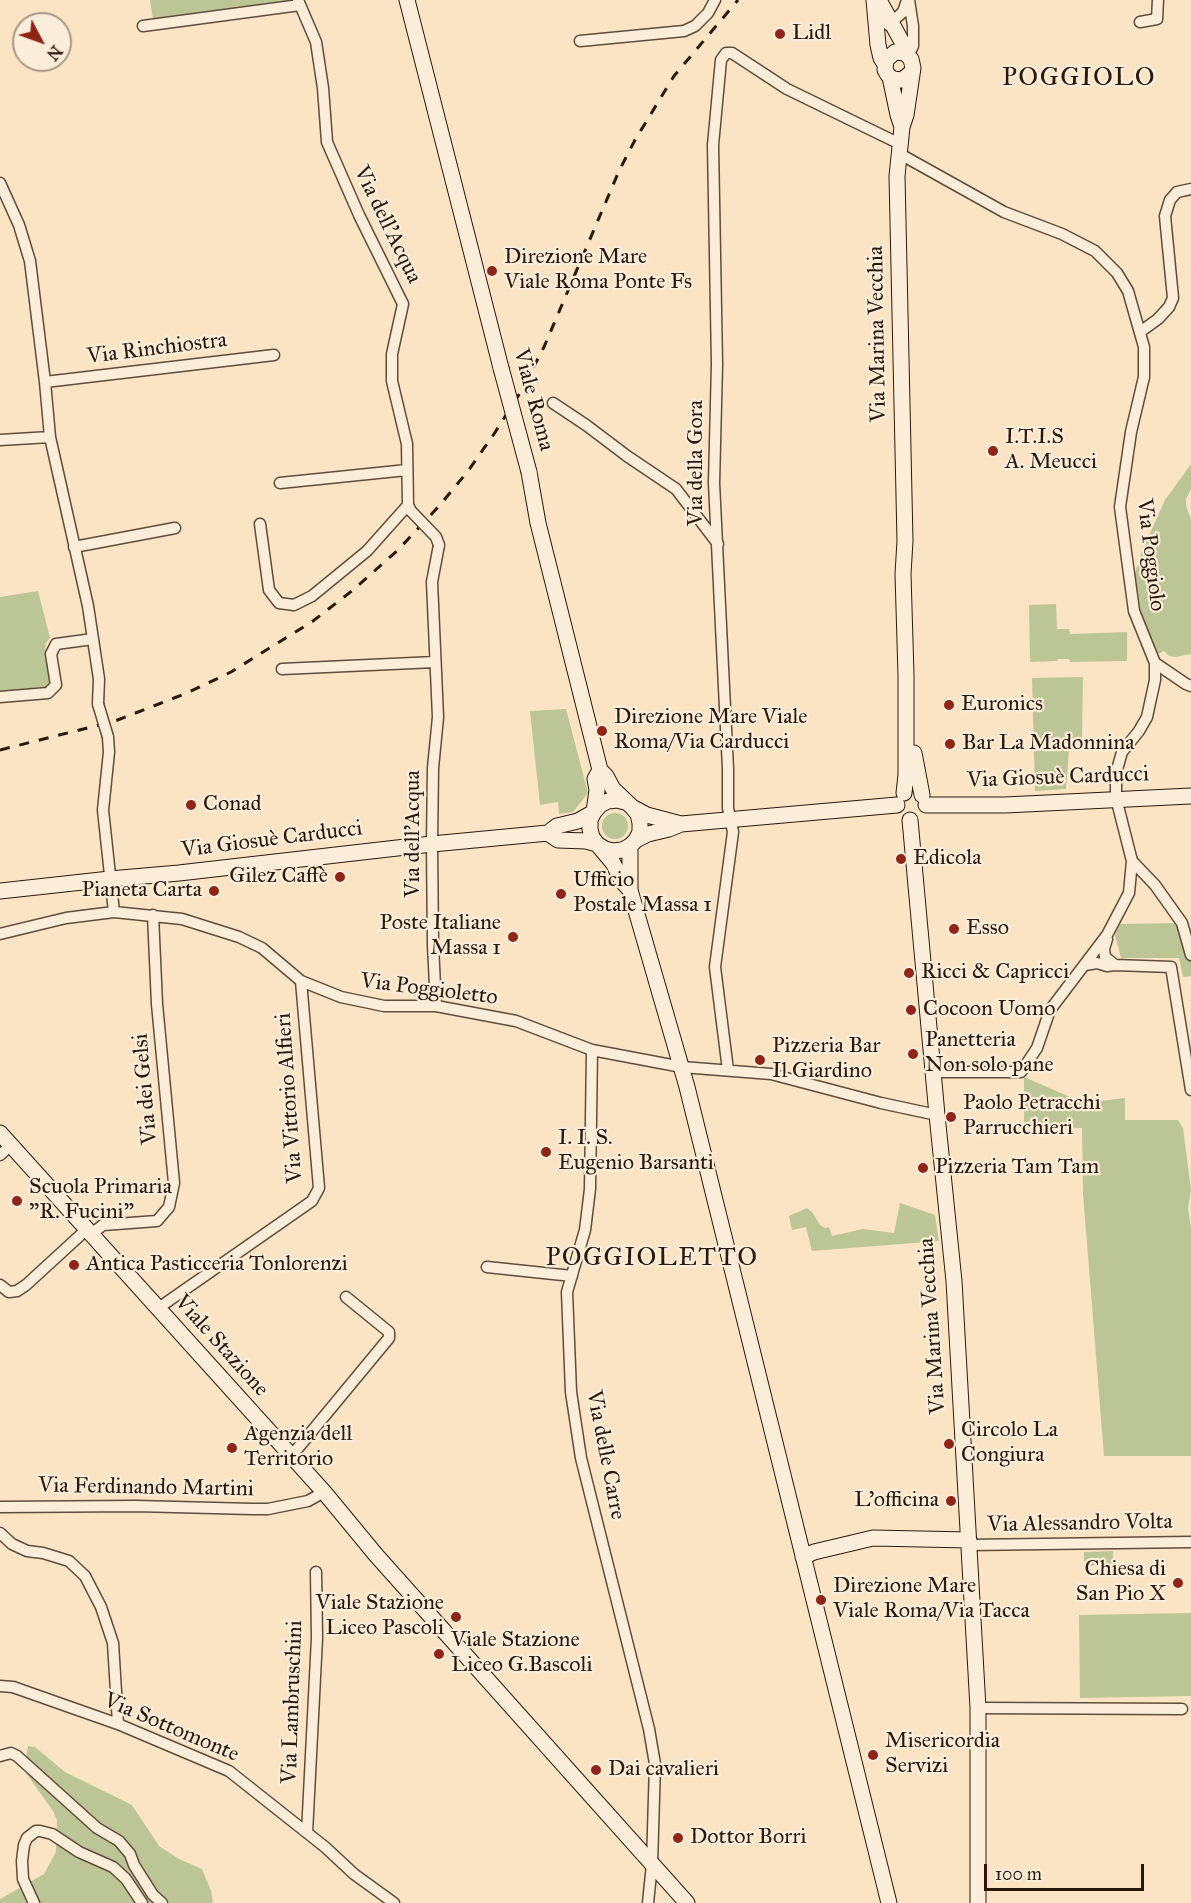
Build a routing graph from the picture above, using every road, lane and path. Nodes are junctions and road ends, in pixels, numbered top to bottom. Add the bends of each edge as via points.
1 (407, 0) edge
2 (715, 0) edge
3 (874, 0) edge
4 (879, 0) edge
5 (908, 0) edge
6 (1158, 0) edge
7 (299, 2) edge
8 (1140, 22) dead end
9 (891, 23) junction
10 (143, 26) dead end
11 (877, 32) junction
12 (580, 41) dead end
13 (907, 54) junction
14 (887, 71) junction
15 (912, 72) junction
16 (902, 127) junction
17 (900, 149) junction
18 (0, 183) edge
19 (1191, 189) edge
20 (1140, 332) junction
21 (274, 355) dead end
22 (45, 382) junction
23 (552, 403) dead end
24 (50, 437) junction
25 (0, 440) edge
26 (407, 470) junction
27 (280, 483) dead end
28 (409, 508) junction
29 (260, 524) dead end
30 (175, 528) dead end
31 (905, 541) junction
32 (718, 544) junction
33 (74, 547) junction
34 (93, 639) junction
35 (435, 662) junction
36 (1155, 663) junction
37 (282, 669) dead end
38 (1191, 686) edge
39 (0, 697) edge
40 (600, 771) junction
41 (1191, 796) edge
42 (1116, 798) junction
43 (900, 799) junction
44 (924, 800) junction
45 (629, 805) junction
46 (594, 812) junction
47 (731, 819) junction
48 (910, 820) junction
49 (681, 824) junction
50 (549, 833) junction
51 (633, 843) junction
52 (432, 844) junction
53 (597, 844) junction
54 (1132, 861) junction
55 (110, 879) junction
56 (630, 890) junction
57 (0, 891) edge
58 (114, 912) junction
59 (153, 915) junction
60 (0, 934) edge
61 (1107, 935) junction
62 (1191, 955) edge
63 (1085, 965) junction
64 (1115, 966) junction
65 (301, 981) junction
66 (436, 1006) junction
67 (592, 1050) junction
68 (682, 1067) junction
69 (728, 1070) junction
70 (933, 1072) junction
71 (1190, 1075) edge
72 (1191, 1090) edge
73 (937, 1115) junction
74 (0, 1133) edge
75 (6, 1150) edge
76 (88, 1232) junction
77 (486, 1267) dead end
78 (572, 1276) junction
79 (0, 1285) edge
80 (346, 1297) dead end
81 (157, 1309) junction
82 (290, 1456) junction
83 (324, 1492) junction
84 (0, 1506) edge
85 (0, 1533) edge
86 (969, 1542) junction
87 (1191, 1542) edge
88 (803, 1557) junction
89 (315, 1572) dead end
90 (0, 1686) edge
91 (978, 1708) junction
92 (1182, 1709) dead end
93 (118, 1724) junction
94 (0, 1756) edge
95 (307, 1833) junction
96 (652, 1864) junction
97 (34, 1903) edge
98 (142, 1903) edge
99 (162, 1903) edge
100 (394, 1903) edge
101 (648, 1903) edge
102 (687, 1903) edge
103 (889, 1903) edge
104 (978, 1903) edge

1 - 40 main road, Viale Roma, bridge via 529,472 538,523
2 - 12 street via 708,13 684,31
3 - 11 main road, Via Marina Vecchia
4 - 9 main road
5 - 9 street via 903,12
5 - 13 street via 913,46
6 - 8 street via 1157,19
7 - 10 street
7 - 26 street, Via dell'Acqua via 316,42 327,142 404,304 392,354 392,381 407,444
9 - 11 street
9 - 13 main road
11 - 14 main road, Via Marina Vecchia via 879,52
13 - 14 main road via 891,54
13 - 15 main road via 913,63
14 - 15 main road via 902,80
14 - 16 main road, Via Marina Vecchia
15 - 16 main road, Via Marina Vecchia
16 - 17 main road, Via Marina Vecchia
17 - 20 street, Via Poggiolo via 1004,212 1095,251 1128,291
17 - 31 main road, Via Marina Vecchia via 897,176
17 - 32 street, Via della Gora via 787,89 732,53 726,53 721,60 713,145 717,364 714,483
18 - 22 street via 30,261
19 - 20 street via 1177,192 1165,216 1173,298 1158,319
20 - 36 street, Via Poggiolo via 1144,377 1120,507 1134,611
21 - 22 street, Via Rinchiostra
22 - 24 street
23 - 32 street via 676,489
24 - 25 street
24 - 33 street
26 - 27 street
26 - 28 street, Via dell'Acqua
28 - 29 street via 367,551 312,596 294,605 279,603 269,590
28 - 35 street, Via dell'Acqua, bridge via 439,545 432,582
30 - 33 street
31 - 43 main road, Via Marina Vecchia via 906,751
31 - 44 main road, Via Marina Vecchia via 913,744
32 - 47 street, Via della Gora
33 - 34 street
34 - 39 street via 56,644 51,654 56,686 48,693
34 - 55 street, bridge via 98,704 108,737 103,810
35 - 37 street
35 - 52 street, Via dell'Acqua via 438,717
36 - 38 street
36 - 42 street, Via Poggiolo via 1152,700 1143,725 1122,752 1116,773
40 - 45 main road
40 - 46 main road, Viale Roma via 595,778
41 - 42 main road, Via Giosuè Carducci
42 - 44 main road, Via Giosuè Carducci via 1005,805
42 - 54 street, Via Poggiolo
43 - 44 main road via 913,791
43 - 47 main road
43 - 48 main road via 902,816
44 - 48 main road via 923,814
45 - 46 main road via 608,801
45 - 49 main road via 647,815
45 - 51 main road via 640,823
46 - 50 main road, Via Giosuè Carducci
46 - 53 main road via 590,829
47 - 49 main road
47 - 69 street, Via della Gora via 733,832 714,967
48 - 70 main road, Via Marina Vecchia
49 - 51 main road
50 - 52 main road, Via Giosuè Carducci
50 - 53 main road, Via Giosuè Carducci via 558,840
51 - 53 main road via 613,851
51 - 56 main road
52 - 55 main road, Via Giosuè Carducci
52 - 66 street, Via dell'Acqua
53 - 56 main road
54 - 61 street via 1129,893
54 - 62 street via 1182,923
55 - 57 main road, Via Giosuè Carducci
55 - 58 street
56 - 68 main road
58 - 59 street, Via Poggioletto
58 - 60 street, Via Poggioletto via 66,918
59 - 65 street, Via Poggioletto via 182,918 239,937 262,948
59 - 76 street, Via dei Gelsi via 174,1183 169,1207 157,1221 103,1225
61 - 63 street
61 - 64 street via 1105,957
63 - 64 street
63 - 70 street via 1050,1010 1037,1048 1021,1072
64 - 71 street via 1171,967
65 - 66 street, Via Poggioletto via 341,997 384,1006
65 - 81 street, Via Vittorio Alfieri via 319,1188 312,1201
66 - 67 street, Via Poggioletto via 516,1022
67 - 68 street, Via Poggioletto
67 - 78 street, Via delle Carre via 590,1189 585,1230
68 - 69 street, Via Poggioletto
68 - 88 main road
69 - 73 street, Via Poggioletto via 771,1074
70 - 73 main road, Via Marina Vecchia
71 - 72 street
73 - 86 main road, Via Marina Vecchia via 954,1281
74 - 75 main road, Viale Stazione
75 - 76 main road, Viale Stazione
76 - 79 street via 17,1291 9,1292
76 - 81 main road, Viale Stazione
77 - 78 street
78 - 96 street, Via delle Carre via 567,1292 572,1392 581,1458 655,1764
80 - 82 street via 389,1332 389,1338
81 - 82 main road, Viale Stazione
82 - 83 main road, Viale Stazione
83 - 84 street, Via Ferdinando Martini via 308,1501 268,1509
83 - 96 main road, Viale Stazione
85 - 93 street via 27,1551 69,1561 85,1576 113,1643
86 - 87 street, Via Alessandro Volta
86 - 88 main road via 873,1538
86 - 91 main road, Via Marina Vecchia
88 - 103 main road
89 - 95 street, Via Lambruschini via 317,1638
90 - 93 street, Via Sottomonte via 13,1687
91 - 92 street
91 - 104 main road, Via Marina Vecchia
93 - 95 street, Via Sottomonte via 230,1771
94 - 99 street via 17,1756 97,1828 119,1841
95 - 100 street, Via Sottomonte
96 - 101 street, Via delle Carre
96 - 102 main road, Viale Stazione
97 - 98 street via 23,1879 22,1861 27,1839 40,1831 113,1867

